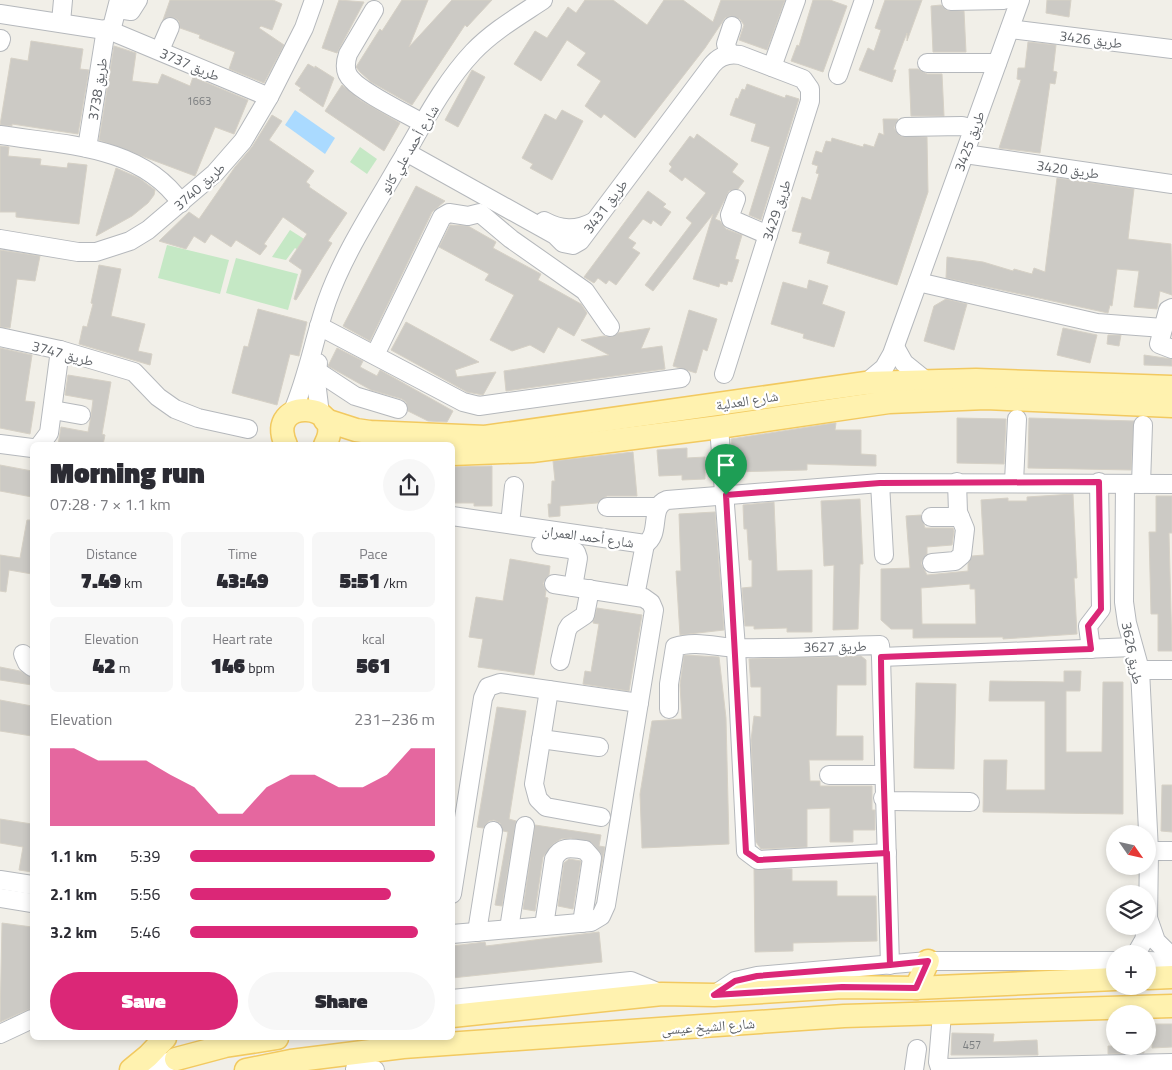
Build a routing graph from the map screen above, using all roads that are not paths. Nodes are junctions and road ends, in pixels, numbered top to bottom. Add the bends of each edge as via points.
1 (63, 0) edge
2 (138, 0) edge
3 (314, 0) edge
4 (543, 0) edge
5 (796, 0) edge
6 (864, 0) edge
7 (1004, 0) edge
8 (1009, 0) edge
9 (1020, 0) edge
10 (951, 1) edge
11 (118, 4) edge
12 (374, 10) dead end
13 (0, 14) edge
14 (62, 22) junction
15 (732, 26) dead end
16 (170, 27) dead end
17 (1010, 29) junction
18 (109, 30) junction
19 (1172, 49) edge
20 (160, 50) junction
21 (729, 54) junction
22 (927, 63) dead end
23 (997, 63) junction
24 (772, 67) junction
25 (838, 75) dead end
26 (269, 98) junction
27 (424, 124) junction
28 (905, 127) dead end
29 (974, 129) junction
30 (0, 135) edge
31 (409, 147) junction
32 (87, 148) junction
33 (965, 154) junction
34 (1172, 184) edge
35 (736, 199) dead end
36 (487, 200) junction
37 (180, 203) junction
38 (768, 235) junction
39 (0, 239) edge
40 (918, 282) junction
41 (1172, 308) edge
42 (610, 327) dead end
43 (319, 328) junction
44 (1163, 328) junction
45 (0, 337) edge
46 (895, 347) junction
47 (1172, 349) edge
48 (60, 350) junction
49 (375, 356) junction
50 (317, 372) junction
51 (724, 374) dead end
52 (681, 378) dead end
53 (925, 380) junction
54 (866, 383) junction
55 (1172, 387) edge
56 (1172, 406) edge
57 (398, 409) dead end
58 (52, 410) junction
59 (292, 413) junction
60 (81, 415) dead end
61 (323, 417) junction
62 (1017, 419) dead end
63 (1143, 426) dead end
64 (719, 427) junction
65 (248, 430) dead end
66 (42, 442) edge
67 (285, 442) edge
68 (326, 442) edge
69 (0, 444) edge
70 (30, 448) edge
71 (455, 454) edge
72 (957, 482) junction
73 (1014, 482) junction
74 (1099, 482) junction
75 (880, 483) junction
76 (1133, 484) junction
77 (1172, 484) edge
78 (514, 486) dead end
79 (726, 495) junction
80 (608, 507) dead end
81 (658, 507) junction
82 (455, 516) edge
83 (960, 517) junction
84 (931, 518) dead end
85 (510, 524) junction
86 (645, 544) junction
87 (541, 545) dead end
88 (884, 555) dead end
89 (932, 563) dead end
90 (554, 584) dead end
91 (581, 588) junction
92 (635, 596) junction
93 (1133, 647) junction
94 (736, 648) junction
95 (1091, 649) junction
96 (881, 657) junction
97 (560, 661) dead end
98 (1140, 670) junction
99 (1172, 670) edge
100 (549, 690) junction
101 (638, 703) junction
102 (669, 709) dead end
103 (541, 739) junction
104 (599, 747) dead end
105 (829, 775) dead end
106 (883, 775) junction
107 (883, 798) junction
108 (970, 802) dead end
109 (601, 817) dead end
110 (1148, 825) edge
111 (525, 826) dead end
112 (493, 831) dead end
113 (1156, 851) edge
114 (1172, 851) edge
115 (887, 853) junction
116 (455, 875) edge
117 (0, 880) edge
118 (30, 885) edge
119 (0, 898) edge
120 (30, 904) edge
121 (582, 923) junction
122 (544, 926) junction
123 (509, 929) junction
124 (477, 932) junction
125 (455, 934) edge
126 (1154, 935) edge
127 (1168, 950) edge
128 (928, 961) junction
129 (1106, 961) edge
130 (1156, 961) edge
131 (1172, 962) edge
132 (890, 965) junction
133 (1172, 976) edge
134 (1156, 977) edge
135 (1106, 979) edge
136 (916, 988) junction
137 (662, 994) junction
138 (714, 995) junction
139 (455, 999) edge
140 (1172, 1006) edge
141 (942, 1014) junction
142 (455, 1016) edge
143 (30, 1021) edge
144 (0, 1034) edge
145 (163, 1040) edge
146 (266, 1040) edge
147 (917, 1049) dead end
148 (189, 1054) edge
149 (291, 1061) junction
150 (350, 1063) edge
151 (1172, 1063) edge
152 (939, 1066) edge
153 (1121, 1067) edge
154 (131, 1070) edge
155 (148, 1070) edge
156 (246, 1070) edge
157 (267, 1070) edge
158 (375, 1070) edge
159 (914, 1070) edge

1 - 14 street
2 - 11 street via 132,11
3 - 26 street, طريق 3740 via 304,28
4 - 27 street, شارع أحمد علي كانو via 474,51 460,67
5 - 24 street
6 - 25 street
7 - 10 street
8 - 9 street
9 - 17 street, طريق 3425
11 - 18 street
12 - 27 street via 348,54 348,74 357,85
13 - 14 street, طريق 3737
14 - 18 street, طريق 3737
15 - 21 street via 726,44
16 - 20 street
17 - 19 street, طريق 3426
17 - 23 street, طريق 3425
18 - 20 street, طريق 3737
18 - 32 street, طريق 3738
20 - 26 street, طريق 3737
21 - 24 street
21 - 36 street, طريق 3431 via 712,65 580,241 573,245 563,243 546,226
22 - 23 street
23 - 29 street, طريق 3425
24 - 38 street, طريق 3429 via 804,79 811,95
26 - 37 street, طريق 3740 via 235,151
27 - 31 street, شارع أحمد علي كانو
28 - 29 street via 962,126
29 - 33 street, طريق 3425
30 - 32 street
31 - 36 street via 422,150
31 - 43 street, شارع أحمد علي كانو via 348,255
32 - 37 street via 124,158 156,175
33 - 34 street, طريق 3420
33 - 40 street, طريق 3425
35 - 38 street via 731,219
36 - 42 street via 511,239 585,291
36 - 49 street via 468,216 449,212 442,217
37 - 39 street, طريق 3740 via 142,234 96,252
38 - 51 street, طريق 3429
40 - 44 street via 1097,323
40 - 46 street, طريق 3425
41 - 44 street via 1168,310
43 - 49 street
43 - 50 street, شارع أحمد علي كانو
43 - 59 street, شارع أحمد علي كانو via 305,381
44 - 47 street via 1159,344
45 - 48 street, طريق 3747
46 - 53 street via 904,363
46 - 54 street, طريق 3425 via 884,368
48 - 58 street
48 - 65 street, طريق 3747 via 137,374 158,398 175,409
49 - 52 street via 463,402 479,406
50 - 57 street via 355,396
50 - 61 street, شارع أحمد علي كانو
53 - 54 main road, شارع العدلية
53 - 55 main road, شارع العدلية
54 - 61 main road, شارع العدلية via 484,437 370,432
56 - 64 main road, شارع العدلية via 1028,398 952,398 860,405
58 - 60 street
58 - 66 street via 49,433
59 - 61 main road, شارع العدلية via 306,409
59 - 67 main road via 282,431
61 - 68 main road via 329,433
62 - 73 street
63 - 76 street, طريق 3626
64 - 71 main road, شارع العدلية via 532,451
64 - 79 street
69 - 70 street
72 - 73 street
72 - 75 street
72 - 83 street
73 - 74 street
74 - 76 street
74 - 95 street via 1101,609 1088,626
75 - 79 street
75 - 88 street
76 - 77 street
76 - 93 street, طريق 3626 via 1124,602
78 - 85 street
79 - 81 street via 666,500
79 - 94 street
80 - 81 street
81 - 86 street, شارع أحمد العمران via 653,535
82 - 85 street, شارع أحمد العمران
83 - 84 street
83 - 89 street via 965,529 960,558
85 - 86 street, شارع أحمد العمران
86 - 92 street
87 - 91 street via 570,548 576,552
90 - 91 street
91 - 92 street
91 - 97 street via 585,615 570,625 565,634
92 - 101 street via 648,600 654,610
93 - 95 street, طريق 3627
93 - 98 street, طريق 3626
94 - 96 street, طريق 3627 via 880,645
94 - 102 street via 703,644 675,647
94 - 115 street via 734,744 754,860 787,863
95 - 96 street, طريق 3627
96 - 106 street
98 - 99 street
98 - 110 street, طريق 3626
100 - 101 street
100 - 103 street
100 - 116 street via 500,683 488,687 484,694
101 - 121 street via 606,905 596,920
103 - 104 street
103 - 109 street via 534,784 540,802
105 - 106 street
106 - 107 street
107 - 108 street via 892,801
107 - 115 street
111 - 123 street
112 - 124 street
113 - 114 street
115 - 132 street
117 - 118 street
119 - 120 street
121 - 122 street
121 - 122 street via 592,858 585,850 565,848 557,852 554,859
122 - 123 street
123 - 124 street
124 - 125 street
126 - 127 street, طريق 3626
128 - 129 street
128 - 132 street
128 - 136 main road
130 - 131 street
132 - 138 street via 757,976 735,981
133 - 134 main road
135 - 136 main road
136 - 138 main road via 842,987
137 - 138 main road
137 - 139 street via 630,980
137 - 142 main road
140 - 141 main road, شارع الشيخ عيسى
141 - 150 main road, شارع الشيخ عيسى via 824,1018
141 - 152 street
143 - 144 street
145 - 154 main road
146 - 148 main road
147 - 159 street
148 - 155 street
149 - 150 main road, شارع الشيخ عيسى
149 - 156 main road, شارع الشيخ عيسى
149 - 157 main road
150 - 158 street
151 - 153 street
152 - 153 street

